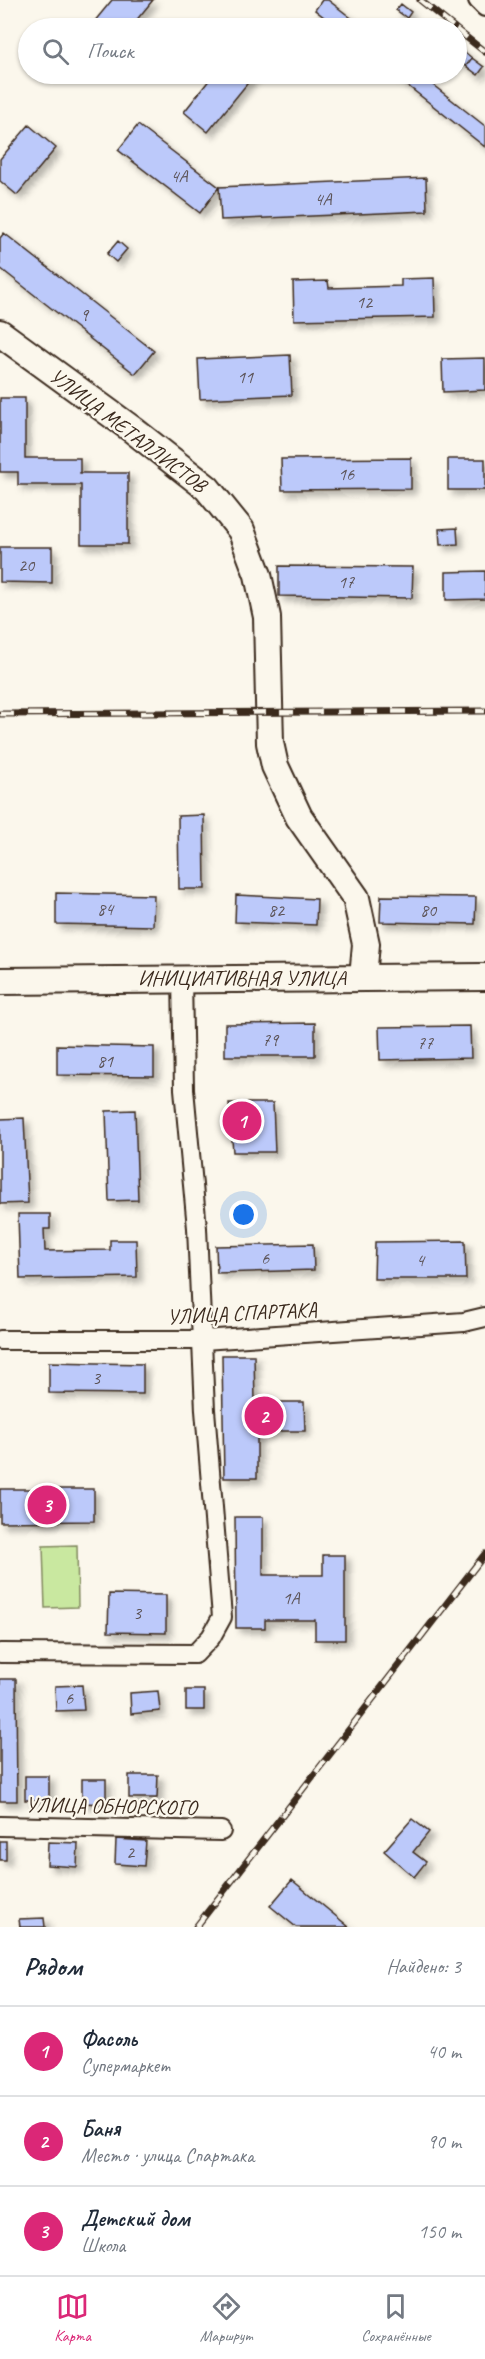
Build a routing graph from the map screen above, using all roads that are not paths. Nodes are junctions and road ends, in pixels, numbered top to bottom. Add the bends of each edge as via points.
1 (478, 0) edge
2 (485, 7) edge
3 (0, 333) edge
4 (363, 977) junction
5 (485, 977) edge
6 (182, 978) junction
7 (0, 981) edge
8 (485, 1317) edge
9 (0, 1340) edge
10 (203, 1340) junction
11 (0, 1653) edge
12 (0, 1826) edge
13 (221, 1831) dead end

1 - 2 street
3 - 4 main road, УЛИЦА МЕТАЛЛИСТОВ via 207,488 240,530 258,575 267,617 274,766 299,817 356,898 366,944
4 - 5 main road, ИНИЦИАТИВНАЯ УЛИЦА
4 - 6 main road, ИНИЦИАТИВНАЯ УЛИЦА
6 - 7 main road, ИНИЦИАТИВНАЯ УЛИЦА
6 - 10 street via 184,1089
8 - 10 street, УЛИЦА СПАРТАКА via 464,1322
9 - 10 street, УЛИЦА СПАРТАКА
10 - 11 street via 222,1617 211,1637 195,1654
12 - 13 street, УЛИЦА ОБНОРСКОГО

